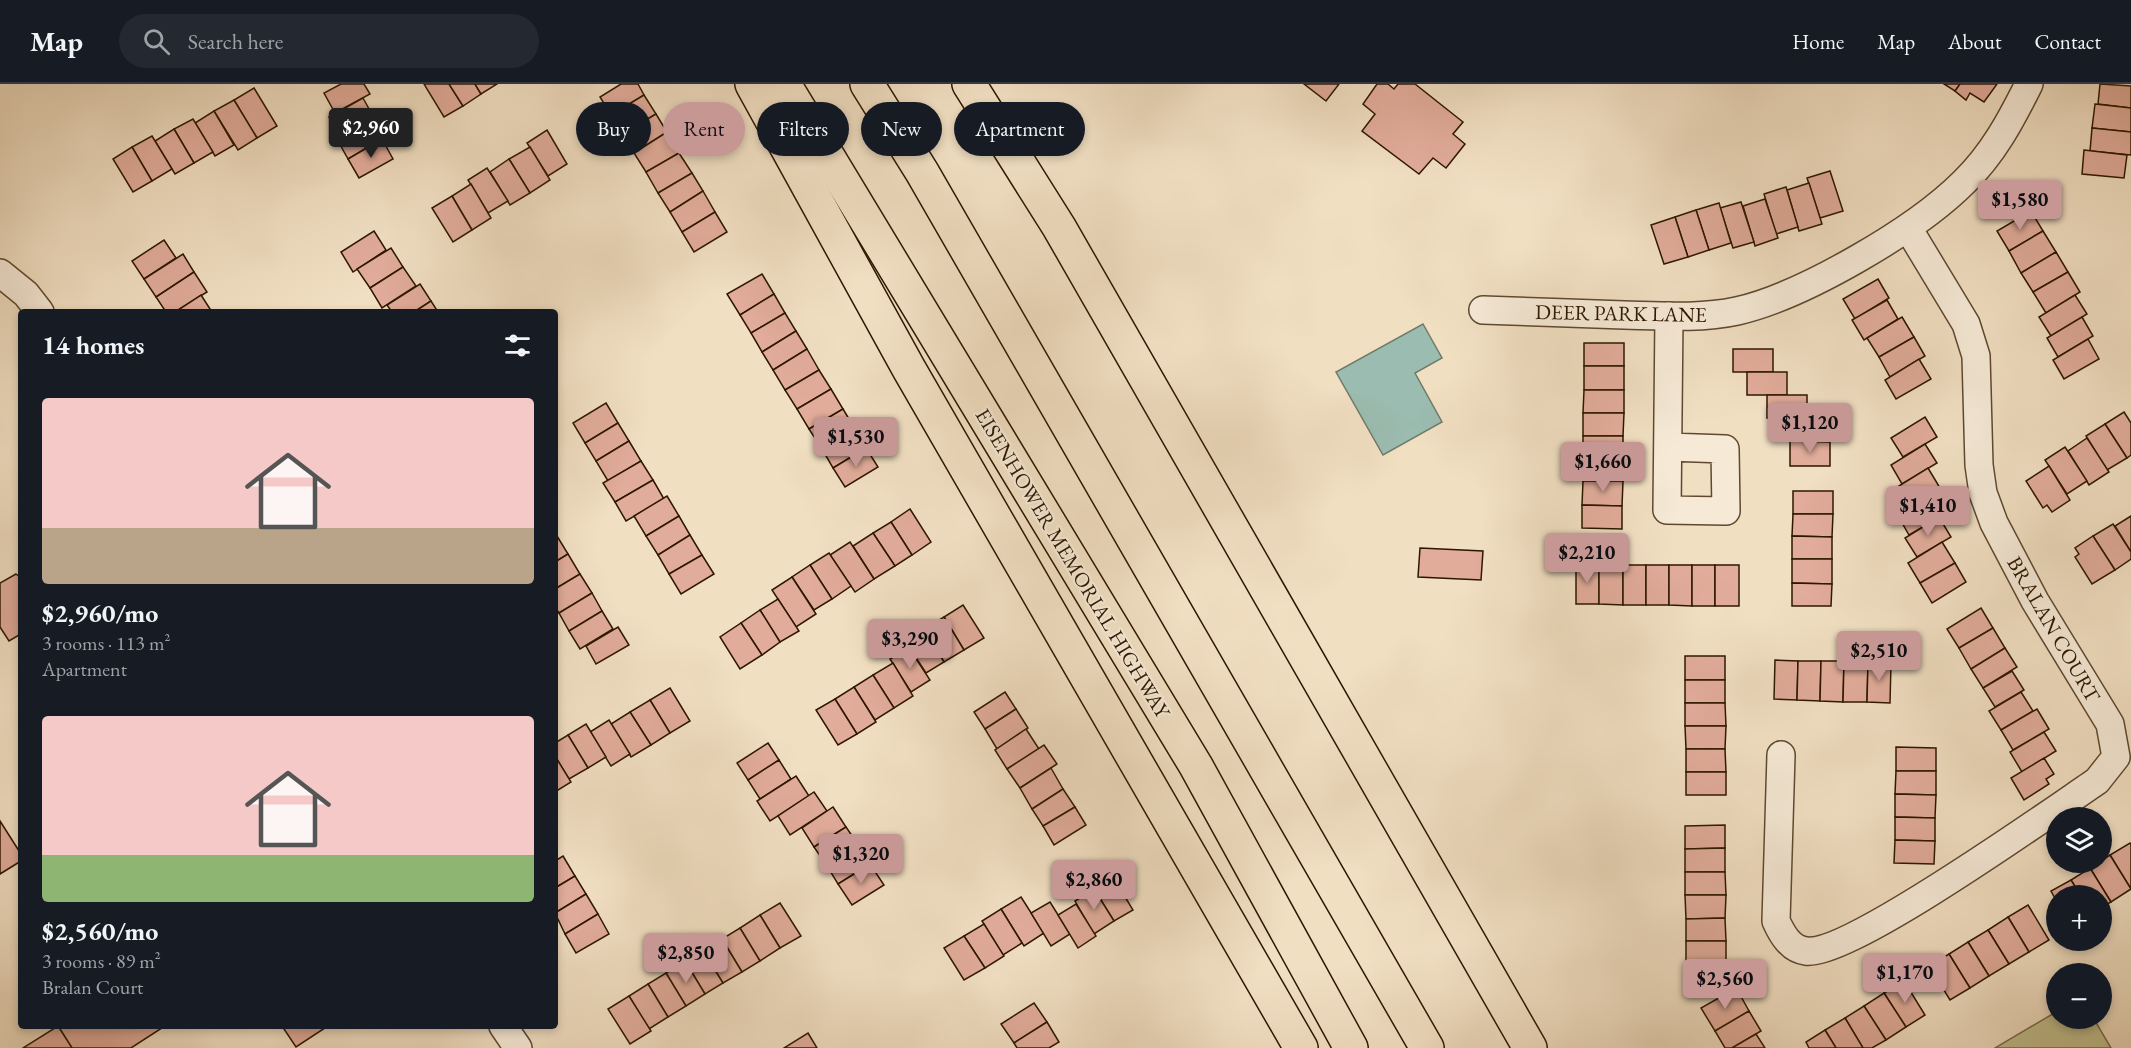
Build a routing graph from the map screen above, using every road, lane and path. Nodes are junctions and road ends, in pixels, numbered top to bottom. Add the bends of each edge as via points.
1 (752, 84) edge
2 (784, 84) edge
3 (867, 84) edge
4 (969, 84) edge
5 (2029, 84) edge
6 (1908, 228) junction
7 (0, 273) edge
8 (38, 309) edge
9 (1483, 310) dead end
10 (1669, 316) junction
11 (1668, 447) dead end
12 (1781, 755) dead end
13 (505, 1029) edge
14 (518, 1048) edge
15 (1301, 1048) edge
16 (1352, 1048) edge
17 (1427, 1048) edge
18 (1530, 1048) edge

1 - 15 highway via 909,369
2 - 16 highway, EISENHOWER MEMORIAL HIGHWAY via 1196,766
3 - 17 highway via 922,172
4 - 18 highway via 1059,226
5 - 6 street, DEER PARK LANE via 2004,134 1964,182
6 - 10 street, DEER PARK LANE via 1843,266 1778,297 1737,311
6 - 12 street, BRALAN COURT via 1966,324 1976,356 1979,465 1983,494 1994,523 2035,601 2110,724 2116,757 2097,782 1873,928 1824,951 1806,951 1792,946 1776,921
7 - 8 street
9 - 10 street, DEER PARK LANE
10 - 11 street
13 - 14 street

